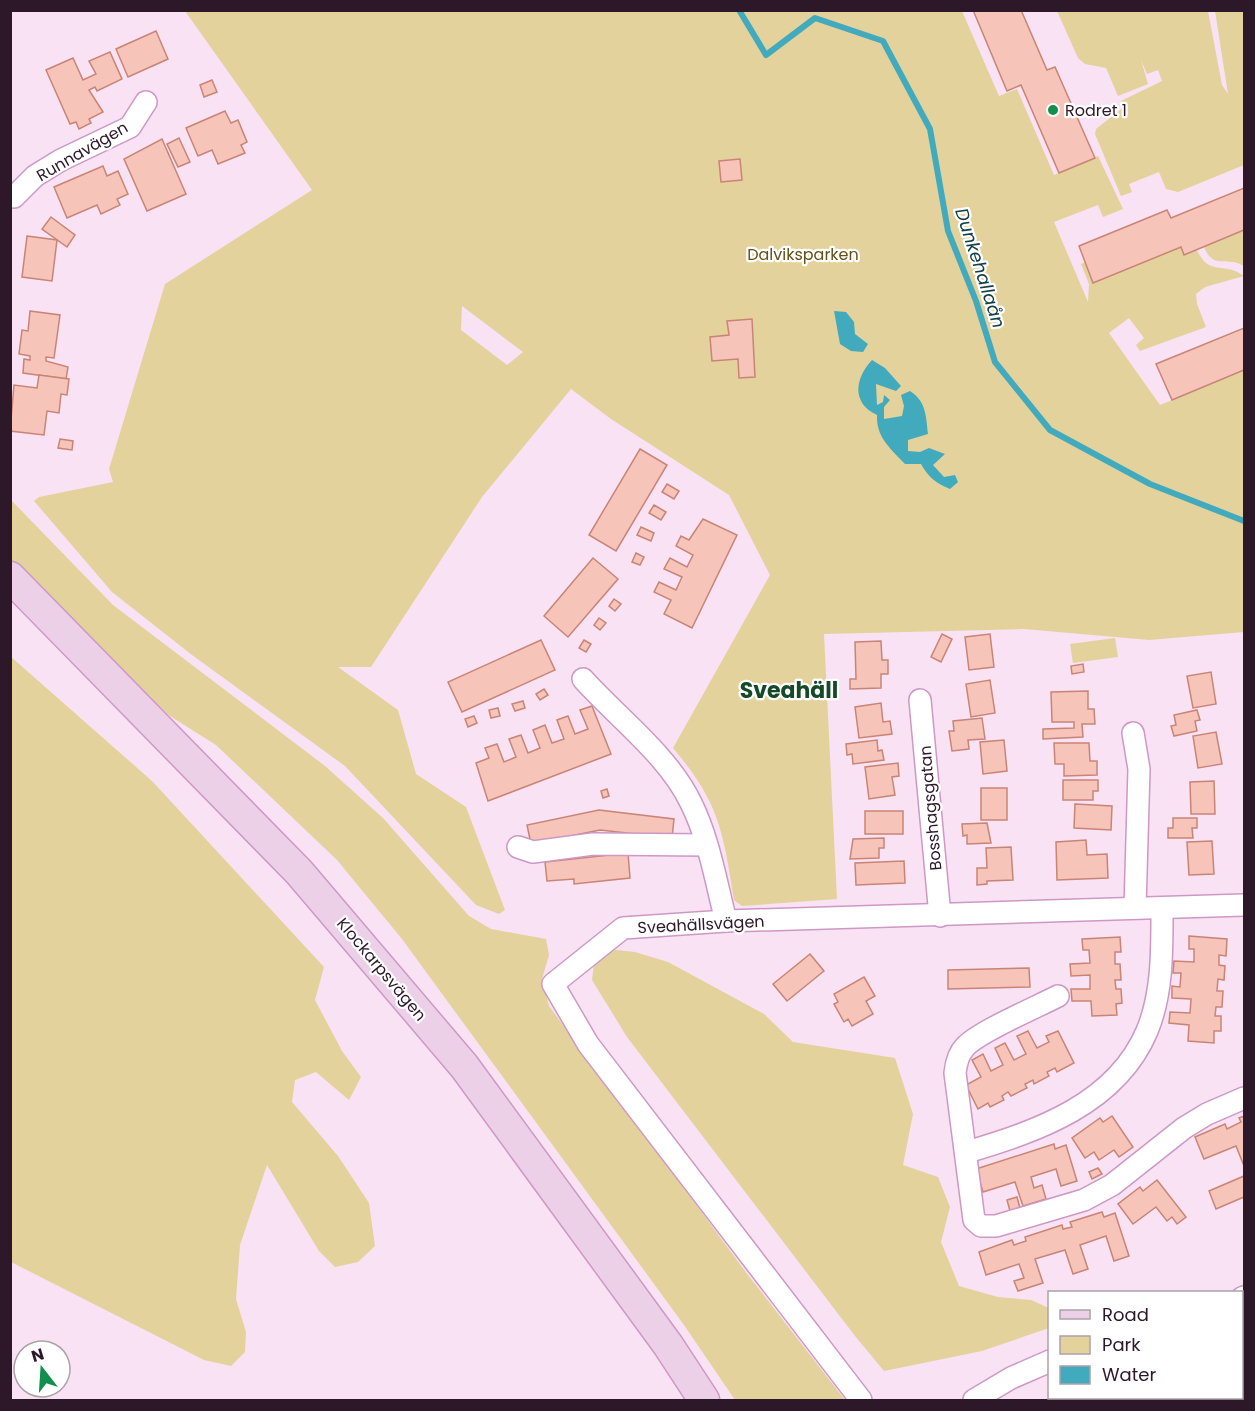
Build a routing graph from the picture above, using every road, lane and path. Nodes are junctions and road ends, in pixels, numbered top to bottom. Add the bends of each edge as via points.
1 (146, 102) dead end
2 (12, 199) edge
3 (10, 578) edge
4 (584, 679) dead end
5 (920, 700) dead end
6 (1133, 734) dead end
7 (706, 845) junction
8 (518, 847) dead end
9 (1245, 905) edge
10 (1135, 908) junction
11 (1162, 908) junction
12 (940, 916) junction
13 (726, 921) junction
14 (1058, 996) dead end
15 (1245, 1098) edge
16 (967, 1152) junction
17 (1048, 1362) edge
18 (704, 1401) edge
19 (861, 1401) edge
20 (974, 1401) edge

1 - 2 street, Runnavägen via 130,127 61,160 35,176
3 - 18 street, Klockarpsvägen via 299,872 464,1066 668,1345
4 - 7 street via 660,759 691,801
5 - 12 street, Bosshagsgatan
6 - 10 street via 1139,769
7 - 8 street via 593,844 533,852
7 - 13 street
9 - 11 street, Sveahällsvägen
10 - 11 street, Sveahällsvägen
10 - 12 street, Sveahällsvägen
11 - 16 street via 1157,997 1147,1030 1129,1064 1091,1101 1049,1124
12 - 13 street, Sveahällsvägen
13 - 19 street, Sveahällsvägen via 623,928 553,984 588,1044
14 - 16 street via 965,1046 955,1073
15 - 16 street via 1184,1128 1112,1185 1084,1200 996,1226 981,1227 974,1220
17 - 20 street via 1011,1378

